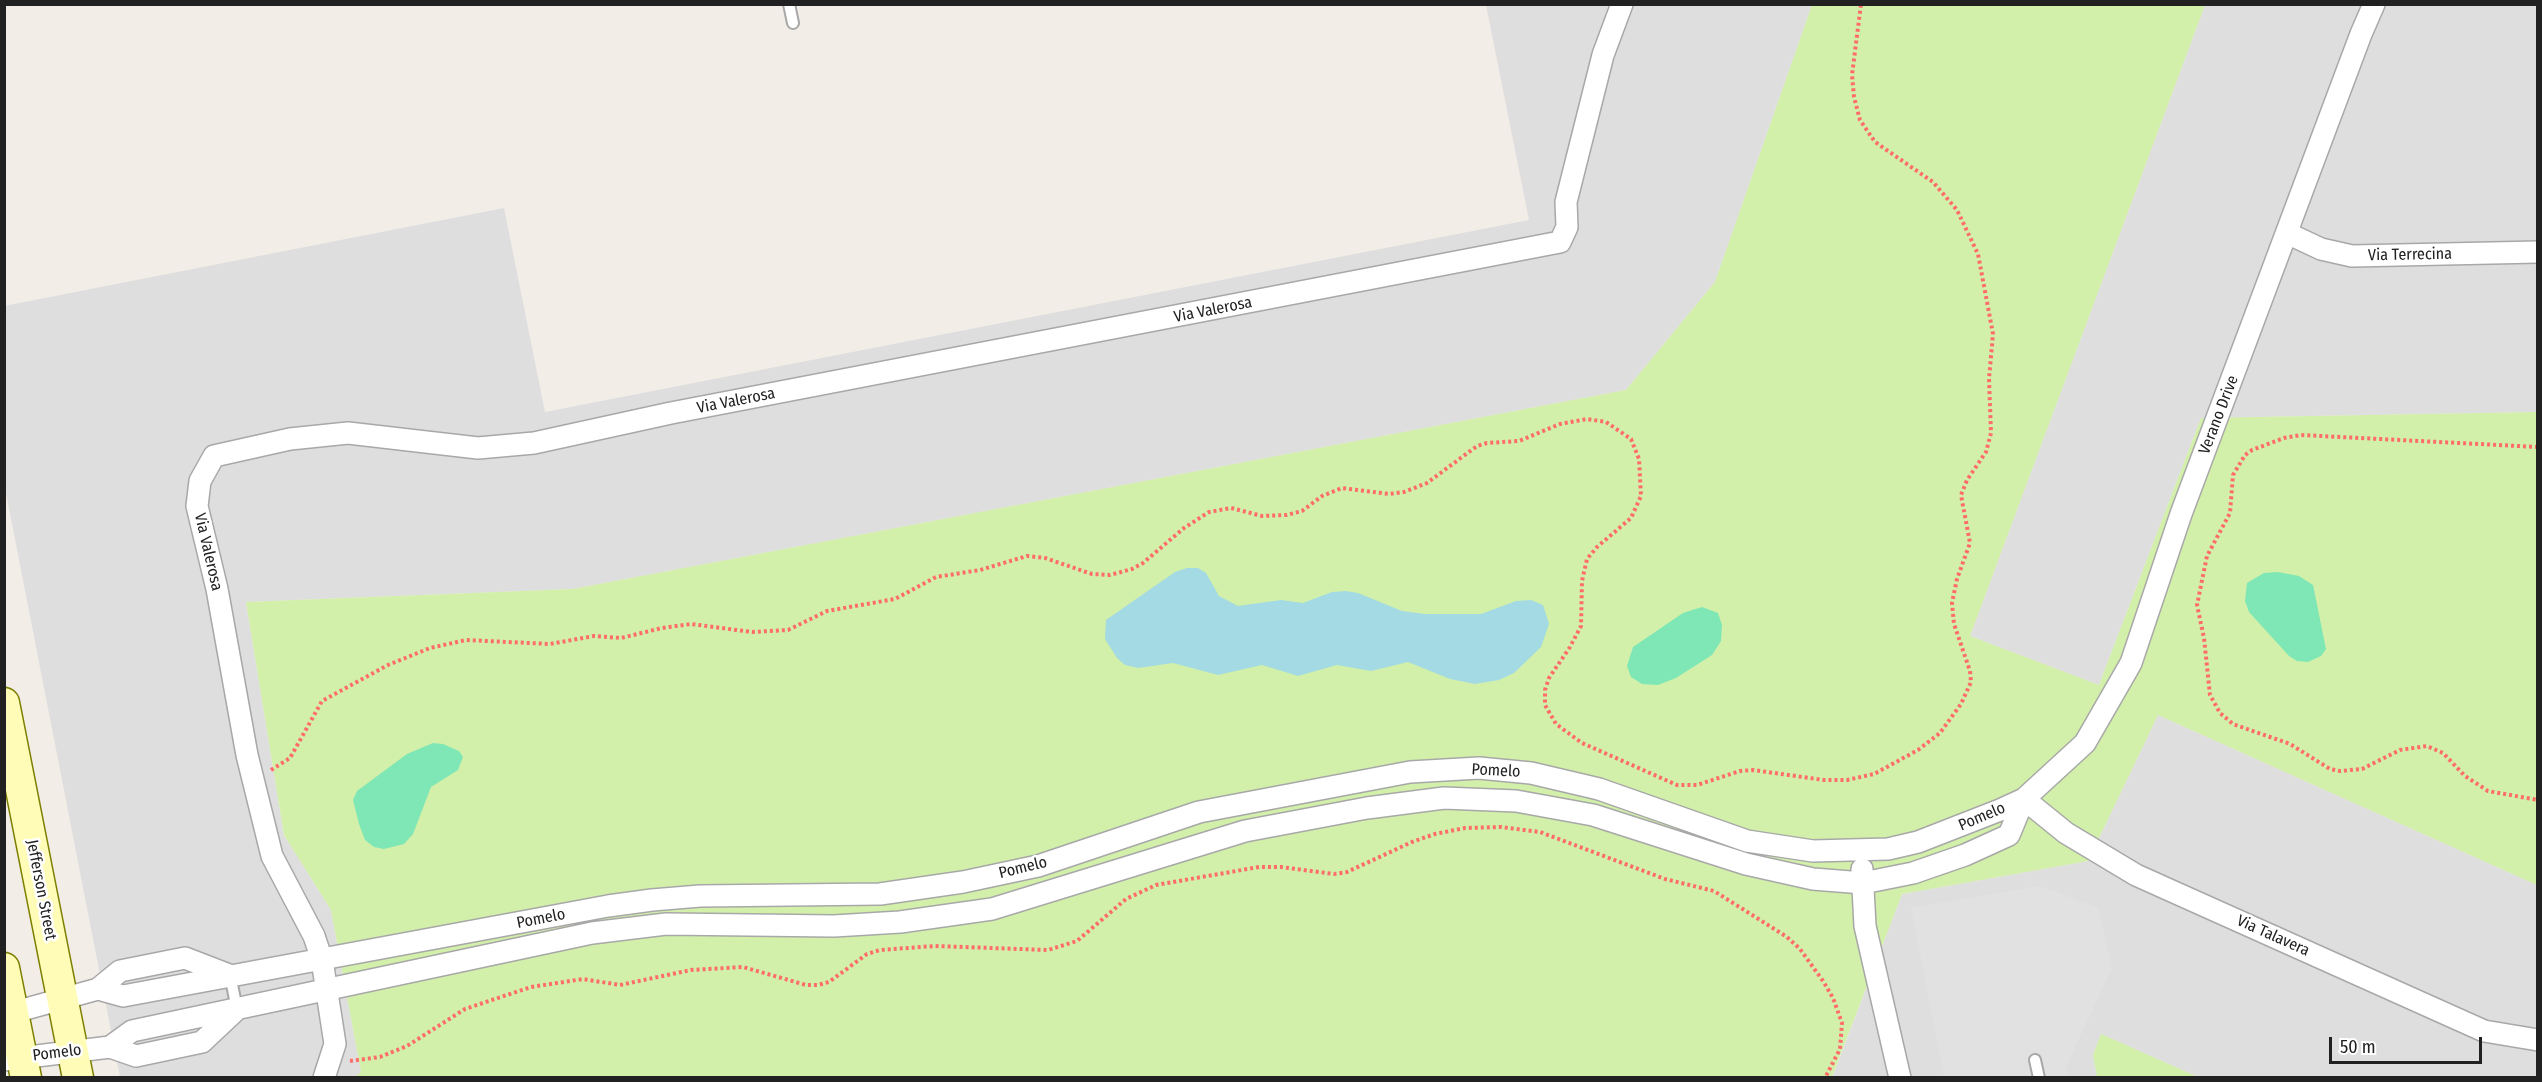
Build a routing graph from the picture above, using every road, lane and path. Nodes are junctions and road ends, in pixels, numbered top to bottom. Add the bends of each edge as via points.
1 (789, 4) edge
2 (1622, 4) edge
3 (1861, 4) edge
4 (2374, 4) edge
5 (793, 23) dead end
6 (2287, 233) junction
7 (2538, 252) edge
8 (2538, 447) edge
9 (4, 703) edge
10 (252, 774) junction
11 (2024, 799) junction
12 (2538, 800) edge
13 (1861, 851) junction
14 (1863, 883) junction
15 (322, 960) junction
16 (4, 968) edge
17 (230, 975) junction
18 (327, 989) junction
19 (62, 999) junction
20 (237, 1009) junction
21 (9, 1014) edge
22 (2538, 1040) edge
23 (2035, 1060) dead end
24 (18, 1065) edge
25 (75, 1065) edge
26 (326, 1070) edge
27 (1826, 1077) edge
28 (1900, 1077) edge
29 (2039, 1077) edge

1 - 5 lane
2 - 10 street, Via Valerosa via 1603,55 1566,202 1567,226 1560,242 671,413 534,443 478,448 348,433 290,439 214,456 200,481 197,506
3 - 10 path via 1852,75 1860,120 1875,142 1933,182 1957,210 1978,254 1993,334 1989,379 1991,433 1986,452 1962,495 1970,543 1952,603 1971,682 1940,733 1874,774 1824,780 1740,771 1697,785 1677,785 1582,743 1556,724 1545,705 1545,690 1581,626 1582,581 1587,559 1631,518 1641,496 1639,459 1631,440 1606,422 1587,419 1560,424 1519,441 1477,446 1426,483 1404,492 1342,488 1322,496 1302,511 1287,515 1263,516 1231,508 1209,512 1143,563 1110,575 1092,574 1027,556 980,570 936,577 895,599 827,611 788,630 752,632 691,624 621,638 594,636 550,644 466,640 430,648 388,665 322,701 290,758 279,766
4 - 6 street, Verano Drive
6 - 7 street, Via Terrecina via 2321,249 2352,256
6 - 11 street, Verano Drive via 2181,514 2131,663 2085,743
8 - 12 path via 2301,435 2252,450 2233,475 2230,513 2207,556 2197,605 2210,695 2220,713 2233,724 2290,744 2340,771 2362,769 2400,750 2427,746 2443,753 2465,776 2488,791
9 - 19 main road, Jefferson Street
10 - 15 street, Via Valerosa via 272,856 314,936
11 - 13 street, Pomelo via 1918,842
11 - 14 street, Pomelo via 2009,835 1913,873
11 - 22 street, Via Talavera via 2066,833 2136,875 2484,1030
13 - 14 street
13 - 15 street, Pomelo via 1813,851 1747,841 1610,793 1531,773 1479,768 1410,772 1199,812 1038,866 963,882 880,894 652,900
14 - 18 street, Pomelo via 1814,879 1746,864 1593,815 1516,801 1444,798 1245,831 992,909 900,922 834,926 666,924 592,933
14 - 28 street via 1864,926
15 - 17 street, Pomelo
15 - 18 street, Via Valerosa
16 - 21 main road
17 - 19 street, Pomelo via 123,996 98,989
17 - 20 lane
18 - 20 street, Pomelo
18 - 26 street, Via Valerosa via 335,1044
19 - 21 street, Pomelo
19 - 25 main road, Jefferson Street
20 - 25 street, Pomelo via 132,1031
21 - 24 main road
23 - 29 lane
24 - 25 street, Pomelo
26 - 27 path via 380,1057 426,1036 465,1009 531,987 583,979 620,985 691,970 743,967 818,985 880,950 935,946 1048,950 1077,941 1126,899 1156,885 1259,867 1347,872 1435,834 1465,828 1501,828 1540,832 1656,876 1714,891 1788,937 1823,981 1842,1023 1838,1055

